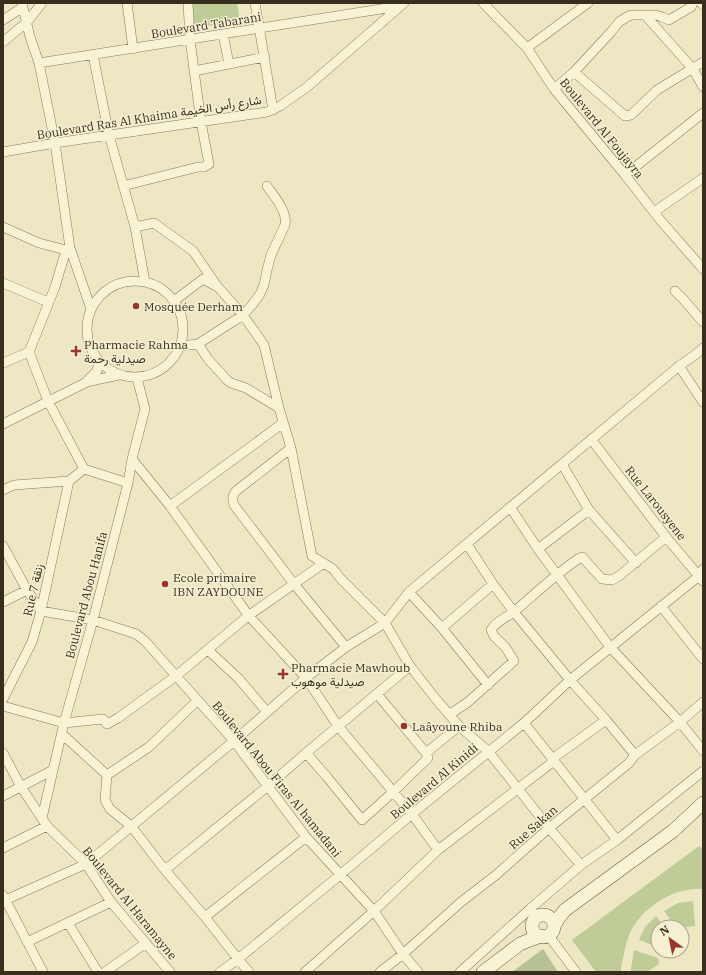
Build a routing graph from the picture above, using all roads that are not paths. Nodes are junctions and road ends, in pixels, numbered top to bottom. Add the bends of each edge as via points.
1 (42, 3) edge
2 (127, 3) edge
3 (188, 3) edge
4 (255, 3) edge
5 (588, 3) edge
6 (693, 3) edge
7 (402, 4) edge
8 (486, 4) edge
9 (23, 5) edge
10 (373, 6) edge
11 (645, 15) junction
12 (3, 20) edge
13 (27, 22) junction
14 (260, 28) junction
15 (223, 34) junction
16 (190, 40) junction
17 (3, 42) edge
18 (527, 48) junction
19 (133, 49) junction
20 (93, 55) junction
21 (265, 57) junction
22 (703, 62) edge
23 (39, 63) junction
24 (229, 64) junction
25 (693, 69) junction
26 (194, 71) junction
27 (574, 72) junction
28 (703, 86) edge
29 (554, 89) junction
30 (273, 110) junction
31 (703, 113) edge
32 (201, 122) junction
33 (109, 135) junction
34 (55, 143) junction
35 (3, 152) edge
36 (624, 175) junction
37 (702, 181) edge
38 (123, 186) junction
39 (266, 186) dead end
40 (654, 212) junction
41 (3, 227) edge
42 (135, 227) junction
43 (68, 249) junction
44 (703, 269) edge
45 (3, 282) edge
46 (145, 282) junction
47 (217, 286) junction
48 (675, 291) dead end
49 (174, 301) junction
50 (48, 302) junction
51 (91, 309) junction
52 (243, 314) junction
53 (703, 322) edge
54 (198, 344) junction
55 (180, 346) junction
56 (703, 348) edge
57 (28, 352) junction
58 (99, 362) junction
59 (3, 363) edge
60 (679, 366) junction
61 (119, 375) junction
62 (137, 378) junction
63 (85, 383) junction
64 (48, 401) junction
65 (703, 402) edge
66 (279, 408) junction
67 (283, 423) junction
68 (3, 424) edge
69 (591, 439) junction
70 (291, 448) junction
71 (132, 460) junction
72 (562, 464) junction
73 (84, 469) junction
74 (69, 481) junction
75 (128, 483) junction
76 (3, 490) edge
77 (170, 506) junction
78 (510, 507) junction
79 (589, 510) junction
80 (666, 537) junction
81 (467, 544) junction
82 (3, 546) edge
83 (538, 549) junction
84 (6, 556) edge
85 (636, 563) junction
86 (324, 564) junction
87 (557, 575) junction
88 (702, 576) edge
89 (294, 584) junction
90 (492, 584) junction
91 (27, 590) junction
92 (409, 592) junction
93 (3, 602) edge
94 (661, 606) junction
95 (41, 611) junction
96 (514, 612) junction
97 (249, 616) junction
98 (93, 620) junction
99 (385, 623) junction
100 (442, 628) junction
101 (346, 647) junction
102 (610, 647) junction
103 (208, 650) junction
104 (703, 658) edge
105 (410, 666) junction
106 (176, 676) junction
107 (306, 678) junction
108 (570, 680) junction
109 (488, 685) junction
110 (376, 694) junction
111 (3, 699) edge
112 (198, 700) junction
113 (703, 702) edge
114 (3, 706) edge
115 (267, 712) junction
116 (449, 715) junction
117 (606, 720) junction
118 (680, 722) junction
119 (64, 723) junction
120 (524, 723) junction
121 (338, 726) junction
122 (459, 726) junction
123 (62, 734) junction
124 (234, 741) junction
125 (488, 751) junction
126 (703, 751) edge
127 (3, 752) edge
128 (306, 753) junction
129 (426, 753) junction
130 (634, 755) junction
131 (553, 760) junction
132 (53, 770) junction
133 (703, 771) edge
134 (108, 775) junction
135 (22, 786) junction
136 (268, 786) junction
137 (519, 789) junction
138 (393, 792) junction
139 (3, 796) edge
140 (585, 799) junction
141 (702, 806) edge
142 (412, 814) junction
143 (44, 822) junction
144 (131, 826) junction
145 (549, 828) junction
146 (306, 837) junction
147 (617, 840) junction
148 (3, 848) edge
149 (438, 850) junction
150 (86, 864) junction
151 (581, 865) junction
152 (165, 870) junction
153 (340, 875) junction
154 (4, 898) edge
155 (111, 902) junction
156 (374, 911) junction
157 (205, 917) junction
158 (68, 923) junction
159 (541, 923) junction
160 (27, 942) junction
161 (146, 943) junction
162 (404, 954) junction
163 (238, 959) junction
164 (43, 972) edge
165 (98, 972) edge
166 (104, 972) edge
167 (170, 972) edge
168 (220, 972) edge
169 (249, 972) edge
170 (305, 972) edge
171 (380, 972) edge
172 (418, 972) edge
173 (460, 972) edge
174 (483, 972) edge
175 (576, 972) edge

1 - 13 street
2 - 19 street
3 - 16 street
4 - 14 street
5 - 18 street
6 - 11 street via 691,7 669,20 656,15
7 - 10 street, Boulevard Tabarani
7 - 30 street, Boulevard Ras Al Khaima شارع رأس الخيمة via 307,87
8 - 18 street, Boulevard Al Foujayra
9 - 12 street
9 - 13 street
10 - 14 street, Boulevard Tabarani
11 - 25 street
11 - 27 street via 631,15 619,22
13 - 17 street
13 - 23 street
14 - 15 street, Boulevard Tabarani
14 - 21 street
15 - 16 street, Boulevard Tabarani
15 - 24 street
16 - 19 street, Boulevard Tabarani
16 - 26 street
18 - 29 street, Boulevard Al Foujayra
19 - 20 street, Boulevard Tabarani
20 - 23 street, Boulevard Tabarani
20 - 33 street
21 - 24 street
21 - 30 street
22 - 25 street
23 - 34 street
24 - 26 street
25 - 27 street via 657,90 631,115 624,116
25 - 28 street
26 - 32 street
27 - 29 street
29 - 36 street, Boulevard Al Foujayra
30 - 32 street, Boulevard Ras Al Khaima شارع رأس الخيمة
31 - 36 street
32 - 33 street, Boulevard Ras Al Khaima شارع رأس الخيمة
32 - 38 street via 209,164
33 - 34 street, Boulevard Ras Al Khaima شارع رأس الخيمة
33 - 38 street
34 - 35 street, Boulevard Ras Al Khaima شارع رأس الخيمة
34 - 43 street
36 - 40 street, Boulevard Al Foujayra
37 - 40 street
38 - 42 street
39 - 52 street via 278,200 286,222 271,255 260,294
40 - 44 street, Boulevard Al Foujayra
41 - 43 street via 39,243
42 - 46 street
42 - 47 street via 154,223 158,225 193,251
43 - 50 street
43 - 51 street
45 - 50 street
46 - 49 street via 166,292
46 - 51 street via 124,282 116,285 101,294
47 - 49 street via 203,280
47 - 52 street
48 - 53 street
49 - 55 street via 183,322
50 - 57 street
51 - 58 street via 86,331 92,353
52 - 54 street
52 - 66 street via 264,345
54 - 55 street
54 - 66 street via 227,380
55 - 62 street via 172,359 161,369
56 - 60 street
57 - 59 street
57 - 64 street
58 - 61 street
58 - 63 street via 97,371
60 - 65 street
60 - 69 street
61 - 62 street
61 - 63 street
62 - 71 street, Boulevard Abou Hanifa via 145,408
63 - 64 street
64 - 68 street
64 - 73 street
66 - 67 street
67 - 70 street
67 - 77 street
69 - 72 street
69 - 80 street, Rue Larousyene
70 - 86 street via 312,556
70 - 89 street via 236,491 232,499 234,506
71 - 75 street, Boulevard Abou Hanifa
71 - 77 street
72 - 78 street
72 - 79 street
73 - 74 street
73 - 75 street
74 - 76 street via 14,485
74 - 95 street, Rue 7 زنقة
75 - 98 street, Boulevard Abou Hanifa
77 - 97 street
78 - 81 street
78 - 83 street
79 - 83 street
79 - 85 street
80 - 85 street
80 - 88 street, Rue Larousyene
81 - 90 street
81 - 92 street
82 - 84 street
83 - 87 street
84 - 91 street
85 - 87 street via 617,578 605,580 582,557
86 - 89 street
86 - 99 street via 333,568
87 - 96 street
87 - 102 street
88 - 94 street, Boulevard Al Kinidi
89 - 97 street
89 - 101 street
90 - 96 street
90 - 100 street
91 - 93 street
91 - 95 street
92 - 99 street
92 - 100 street
94 - 102 street, Boulevard Al Kinidi
94 - 104 street
95 - 98 street, Boulevard Abou Firas Al hamadani
95 - 111 street, Rue 7 زنقة via 32,642
96 - 108 street
96 - 109 street via 492,630 514,661
97 - 103 street
97 - 107 street
98 - 106 street, Boulevard Abou Firas Al hamadani via 136,634
98 - 119 street, Boulevard Abou Hanifa
99 - 101 street
99 - 105 street
100 - 109 street
101 - 107 street
102 - 108 street, Boulevard Al Kinidi
102 - 118 street
103 - 106 street
103 - 115 street via 239,679
105 - 110 street
105 - 116 street
106 - 112 street, Boulevard Abou Firas Al hamadani
106 - 119 street via 107,724 102,720
107 - 115 street
107 - 121 street
108 - 117 street
108 - 120 street, Boulevard Al Kinidi
109 - 116 street
110 - 121 street
110 - 129 street
112 - 124 street, Boulevard Abou Firas Al hamadani
112 - 134 street via 149,747
113 - 118 street, Rue Sakan
114 - 119 street
115 - 124 street
116 - 122 street
117 - 130 street
117 - 131 street
118 - 126 street
118 - 130 street, Rue Sakan
119 - 123 street, Boulevard Abou Hanifa
120 - 125 street, Boulevard Al Kinidi
120 - 131 street
121 - 128 street
121 - 138 street
122 - 125 street
122 - 129 street
123 - 132 street, Boulevard Abou Hanifa
123 - 134 street
124 - 136 street, Boulevard Abou Firas Al hamadani
124 - 144 street
125 - 137 street
125 - 142 street, Boulevard Al Kinidi
127 - 135 street, Boulevard Al Haramayne
128 - 136 street
128 - 138 street via 362,820
129 - 138 street via 428,758
130 - 140 street, Rue Sakan
131 - 137 street
131 - 140 street
132 - 135 street
132 - 143 street, Boulevard Abou Hanifa
133 - 147 street
134 - 144 street via 105,800 110,808
135 - 139 street
135 - 143 street, Boulevard Al Haramayne
136 - 146 street, Boulevard Abou Firas Al hamadani
136 - 152 street
137 - 145 street
137 - 149 street
138 - 142 street
140 - 145 street, Rue Sakan
140 - 147 street
141 - 159 main road via 673,831 565,910 558,919
142 - 149 street
142 - 153 street, Boulevard Al Kinidi
143 - 148 street
143 - 150 street, Boulevard Al Haramayne
144 - 150 street
144 - 152 street
145 - 151 street
145 - 162 street, Rue Sakan
146 - 153 street, Boulevard Abou Firas Al hamadani
146 - 157 street
147 - 151 street
149 - 156 street
150 - 154 street
150 - 155 street, Boulevard Al Haramayne
151 - 159 street
152 - 157 street
153 - 156 street, Boulevard Abou Firas Al hamadani
153 - 163 street, Boulevard Al Kinidi
154 - 160 street
155 - 158 street
155 - 161 street, Boulevard Al Haramayne
156 - 162 street, Boulevard Abou Firas Al hamadani
156 - 170 street
157 - 163 street
158 - 160 street
158 - 165 street
159 - 173 street
159 - 174 main road via 520,944
159 - 175 street
160 - 164 street
161 - 166 street
161 - 167 street, Boulevard Al Haramayne
162 - 171 street, Rue Sakan
162 - 172 street, Boulevard Abou Firas Al hamadani
163 - 168 street, Boulevard Al Kinidi
163 - 169 street

